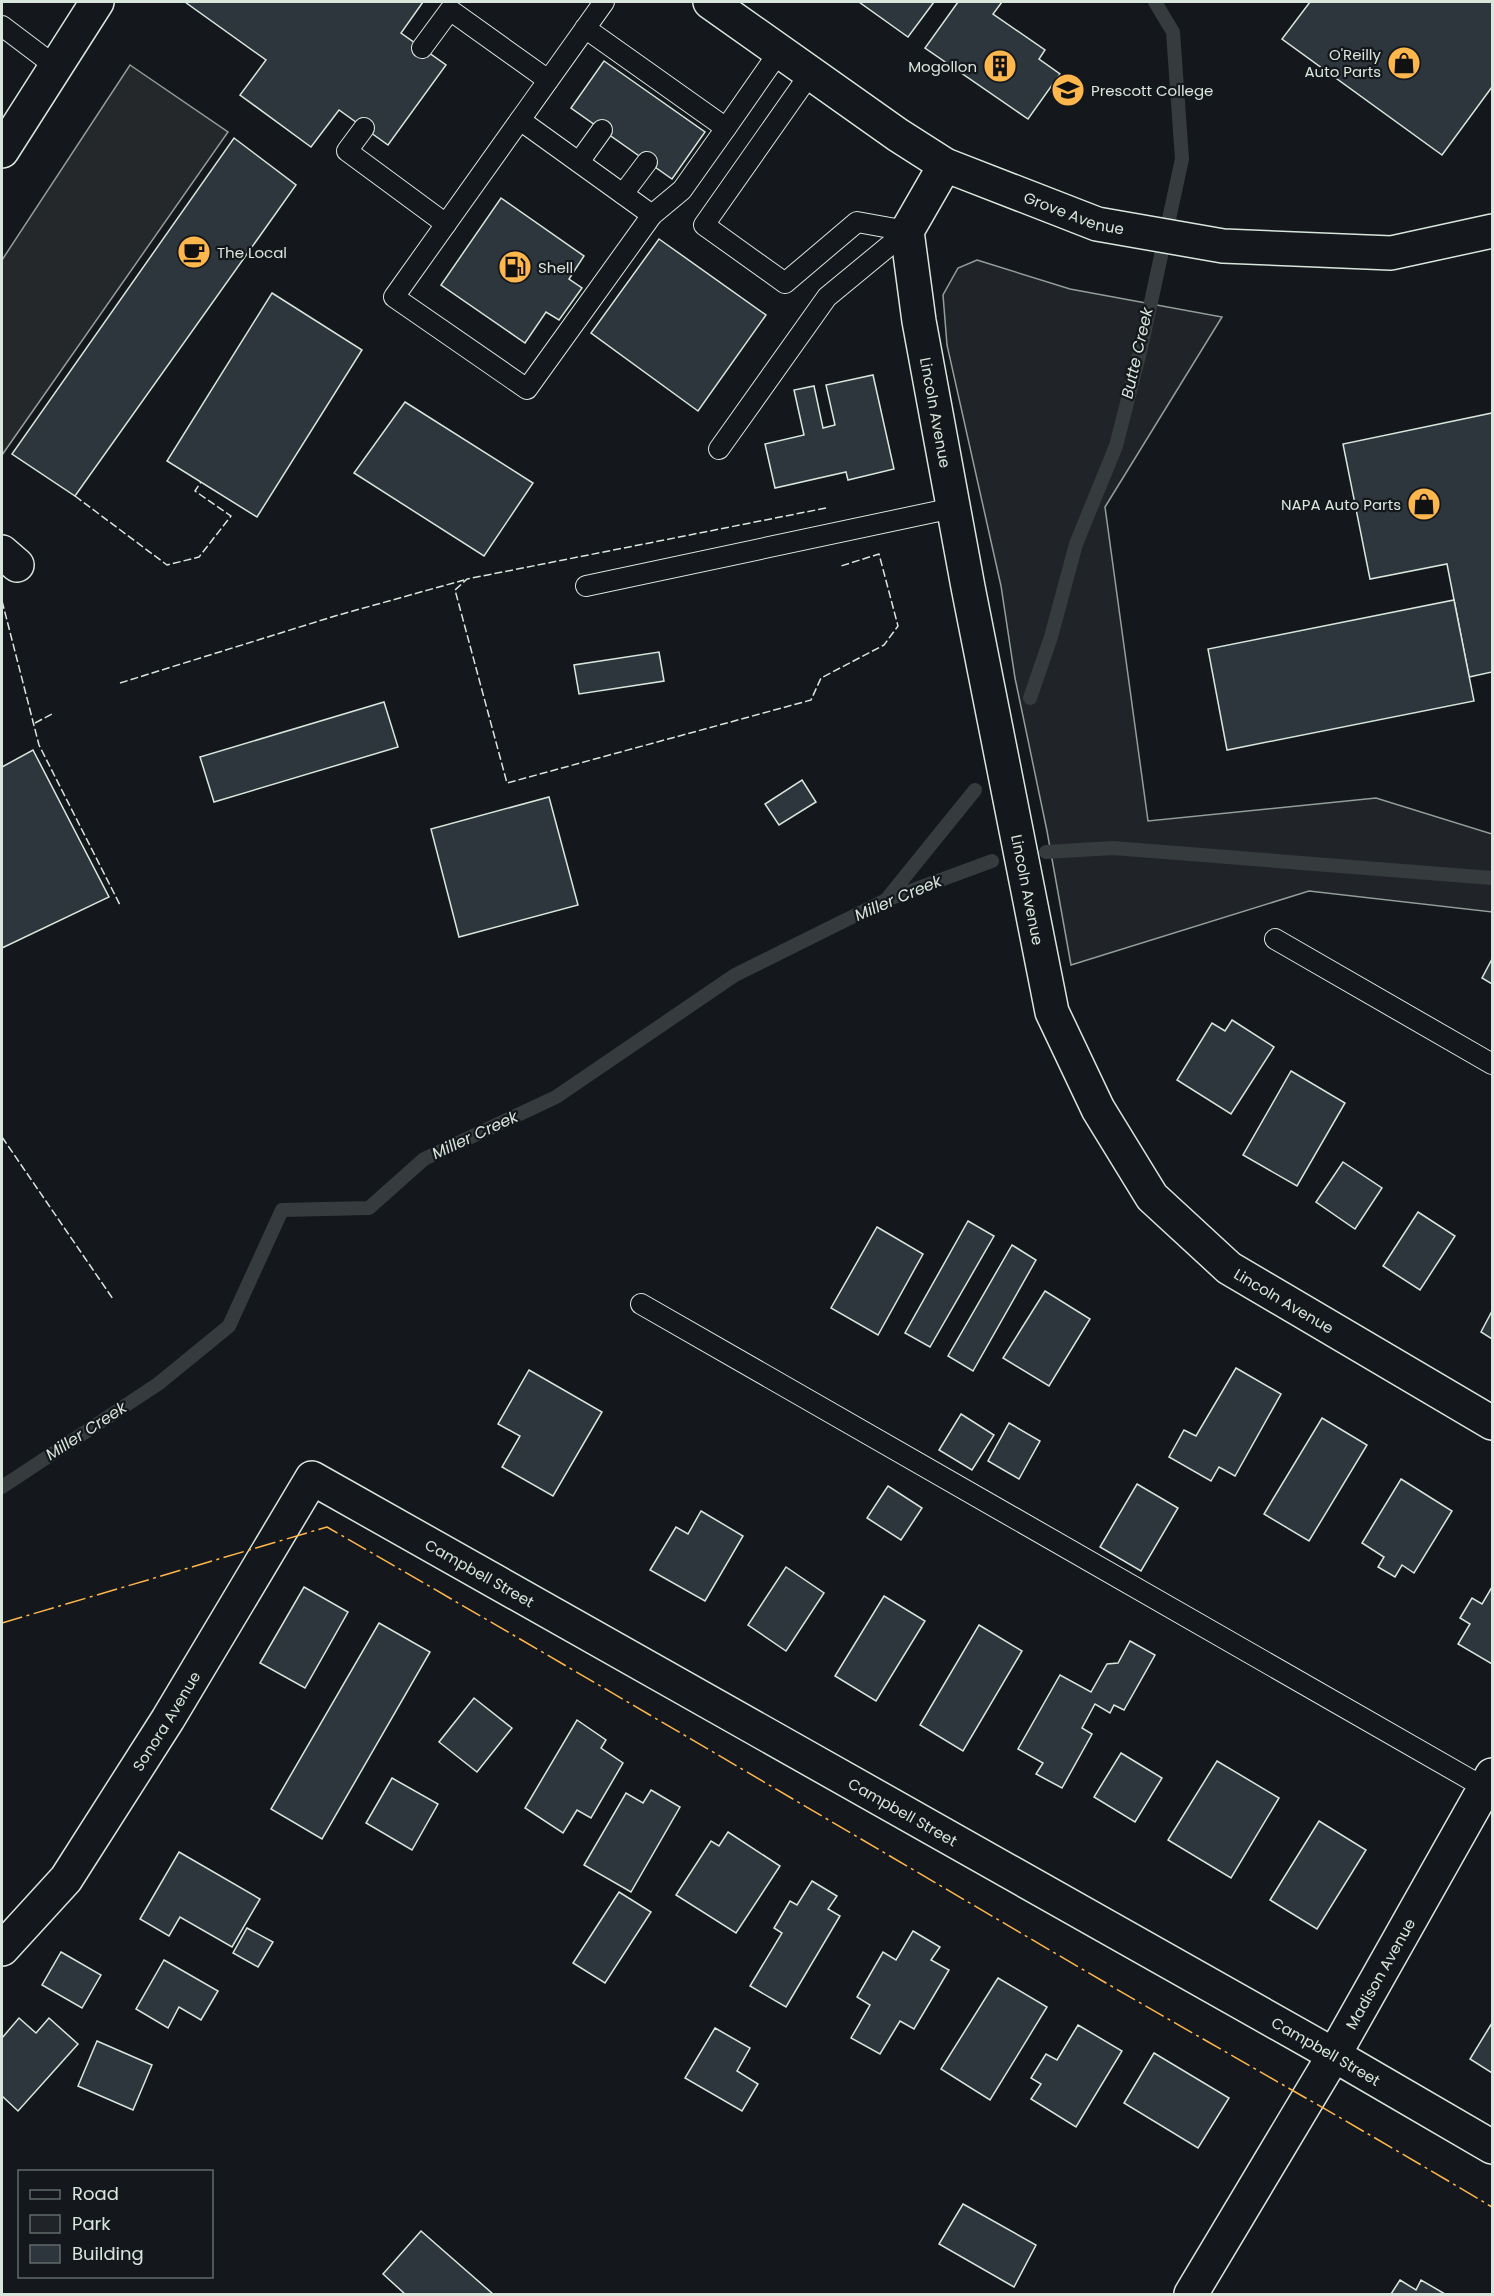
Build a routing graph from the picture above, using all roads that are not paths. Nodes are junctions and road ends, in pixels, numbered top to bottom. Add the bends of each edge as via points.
1 (97, 2) edge
2 (604, 2) edge
3 (710, 2) edge
4 (2, 26) edge
5 (585, 28) junction
6 (422, 48) dead end
7 (779, 52) junction
8 (56, 66) junction
9 (810, 74) junction
10 (548, 80) junction
11 (520, 120) junction
12 (364, 128) dead end
13 (726, 128) junction
14 (602, 130) dead end
15 (2, 151) edge
16 (579, 162) junction
17 (647, 162) dead end
18 (945, 165) junction
19 (623, 194) junction
20 (652, 215) junction
21 (446, 224) junction
22 (907, 231) junction
23 (1492, 231) edge
24 (719, 448) dead end
25 (953, 508) junction
26 (586, 586) dead end
27 (1275, 939) dead end
28 (1492, 1064) edge
29 (641, 1304) dead end
30 (1492, 1423) edge
31 (312, 1478) joint
32 (1489, 1781) edge
33 (2, 1949) edge
34 (1334, 2055) junction
35 (1492, 2147) edge
36 (1191, 2295) edge

1 - 8 street
2 - 5 lane
3 - 7 street, Grove Avenue
4 - 8 lane
5 - 10 lane
5 - 13 lane via 640,77 685,109
6 - 10 lane via 450,10
7 - 9 street, Grove Avenue
7 - 13 lane
8 - 15 street
9 - 18 street, Grove Avenue
9 - 22 lane via 704,225 785,283 857,222
10 - 11 lane
11 - 16 lane
11 - 21 lane
12 - 21 lane via 347,151
13 - 20 lane via 682,190
14 - 16 lane
16 - 19 lane
17 - 19 lane
18 - 22 street
18 - 23 street, Grove Avenue via 1097,224 1223,246 1391,253
19 - 20 lane
20 - 21 lane via 527,389 394,297
22 - 24 lane via 827,297
22 - 25 street, Lincoln Avenue
25 - 26 lane
25 - 30 street, Lincoln Avenue via 1052,1012 1098,1109 1152,1197 1229,1268
27 - 28 lane
29 - 32 lane
31 - 33 street, Sonora Avenue via 168,1719 66,1879
31 - 34 street, Campbell Street
32 - 34 street, Madison Avenue
34 - 35 street, Campbell Street
34 - 36 street, Madison Avenue

